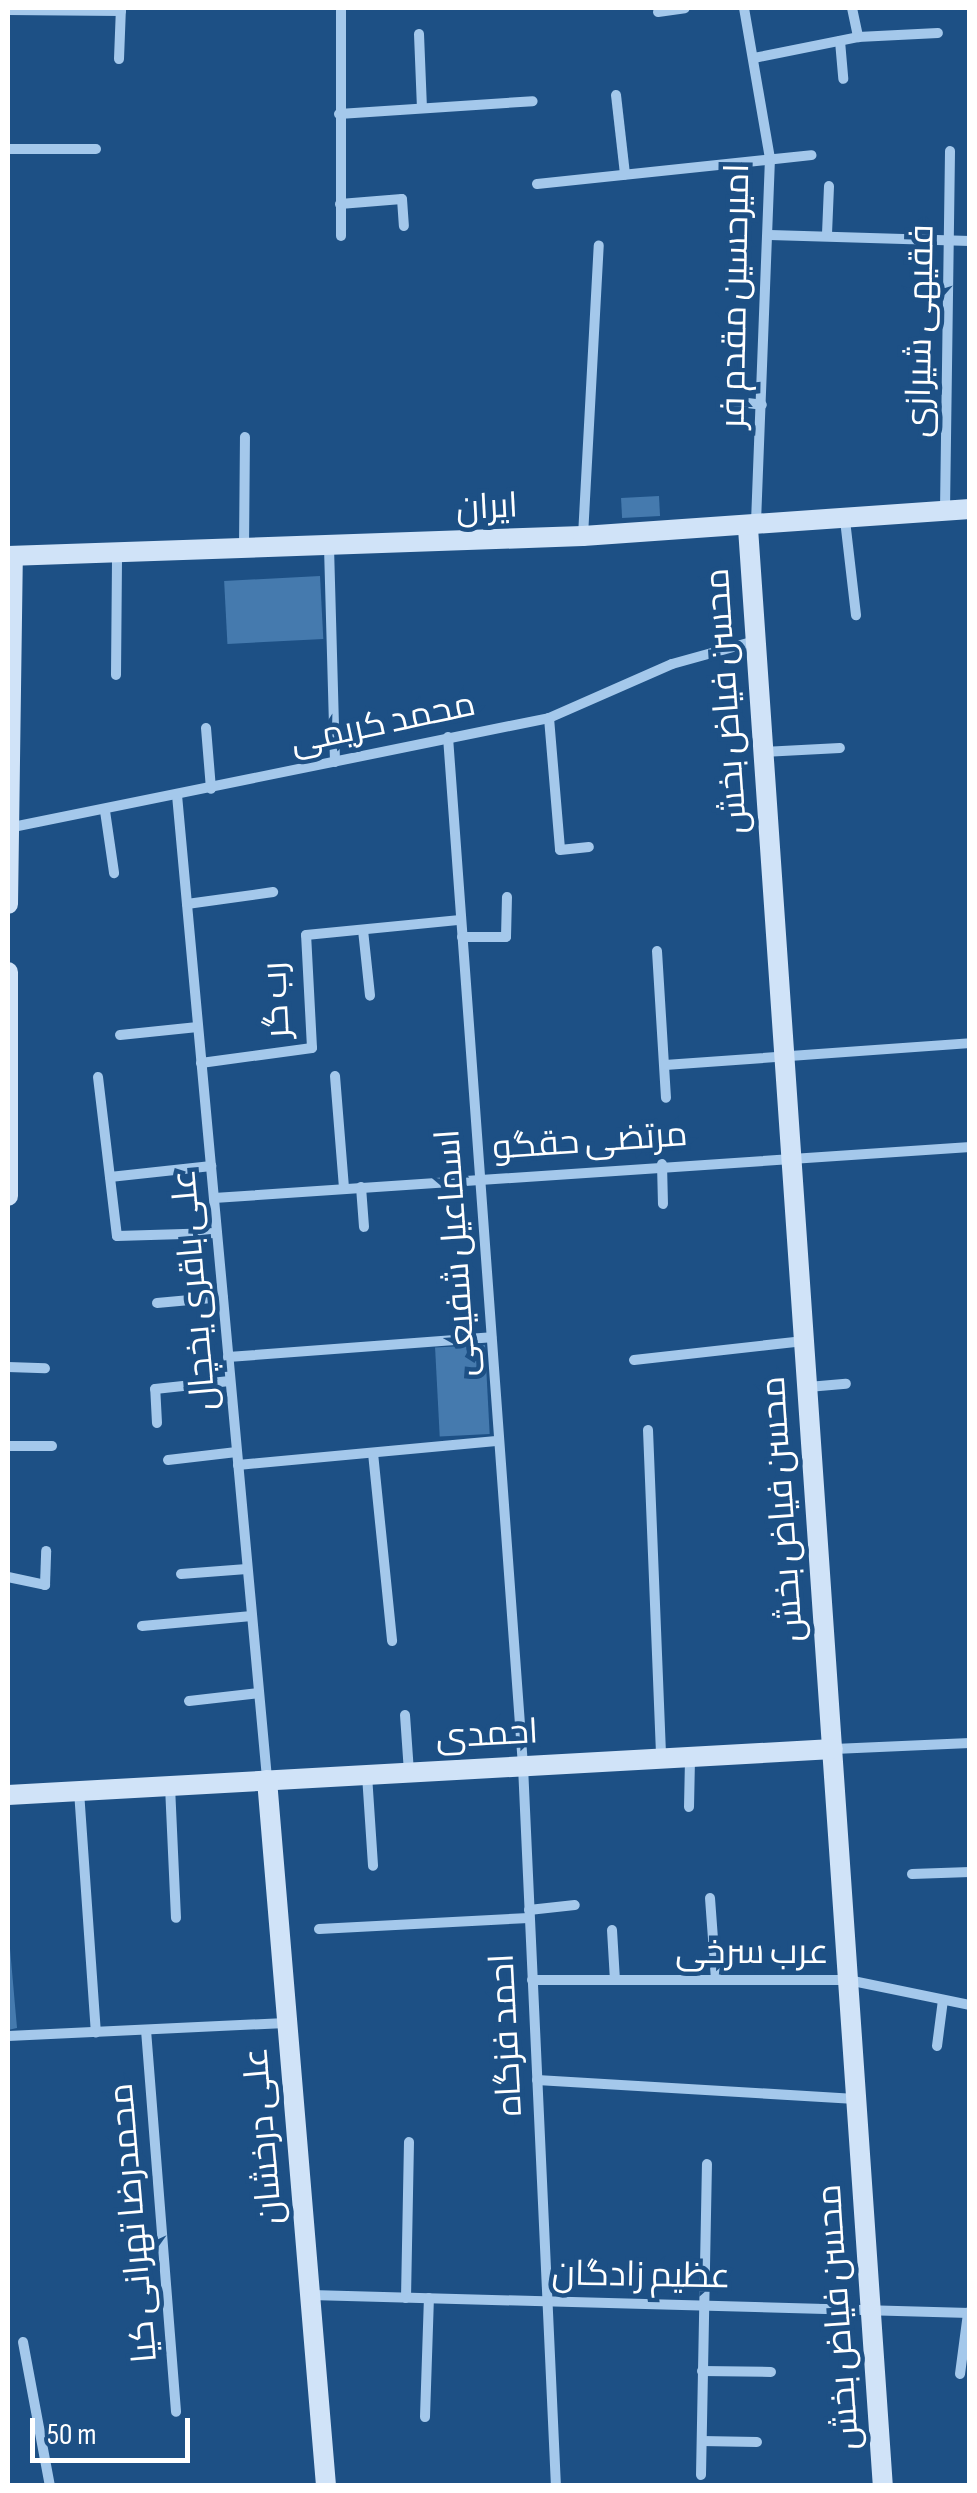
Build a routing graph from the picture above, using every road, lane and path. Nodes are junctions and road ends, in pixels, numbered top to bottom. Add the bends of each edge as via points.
1 (341, 8) edge
2 (686, 8) edge
3 (744, 8) edge
4 (852, 8) edge
5 (121, 9) edge
6 (8, 10) edge
7 (658, 12) dead end
8 (938, 33) dead end
9 (418, 34) dead end
10 (858, 37) junction
11 (840, 40) junction
12 (754, 58) junction
13 (120, 60) dead end
14 (843, 79) dead end
15 (616, 94) dead end
16 (533, 100) dead end
17 (422, 108) junction
18 (339, 114) junction
19 (8, 149) edge
20 (96, 149) dead end
21 (950, 151) dead end
22 (811, 156) dead end
23 (770, 158) junction
24 (624, 174) junction
25 (537, 184) dead end
26 (829, 186) dead end
27 (340, 204) junction
28 (404, 226) dead end
29 (827, 234) junction
30 (341, 236) dead end
31 (770, 236) junction
32 (951, 238) junction
33 (970, 241) edge
34 (599, 245) dead end
35 (732, 402) dead end
36 (762, 404) junction
37 (245, 437) dead end
38 (970, 510) edge
39 (944, 512) junction
40 (845, 520) junction
41 (752, 528) junction
42 (583, 536) junction
43 (329, 548) junction
44 (244, 549) junction
45 (117, 552) junction
46 (10, 556) edge
47 (856, 615) dead end
48 (756, 641) junction
49 (116, 675) dead end
50 (549, 718) junction
51 (206, 728) dead end
52 (448, 737) junction
53 (840, 748) dead end
54 (763, 752) junction
55 (334, 762) junction
56 (211, 790) junction
57 (177, 796) junction
58 (105, 811) junction
59 (10, 829) edge
60 (589, 847) dead end
61 (114, 872) dead end
62 (273, 892) dead end
63 (507, 897) dead end
64 (8, 904) edge
65 (187, 904) junction
66 (460, 920) junction
67 (363, 930) junction
68 (462, 937) junction
69 (657, 951) dead end
70 (8, 972) edge
71 (370, 996) dead end
72 (198, 1027) junction
73 (120, 1036) dead end
74 (970, 1043) edge
75 (784, 1056) junction
76 (202, 1063) junction
77 (665, 1065) junction
78 (335, 1076) dead end
79 (98, 1077) dead end
80 (666, 1098) dead end
81 (970, 1147) edge
82 (791, 1154) junction
83 (662, 1164) junction
84 (211, 1166) junction
85 (110, 1177) junction
86 (479, 1178) junction
87 (360, 1187) junction
88 (344, 1188) junction
89 (8, 1196) edge
90 (214, 1198) junction
91 (663, 1204) dead end
92 (364, 1227) dead end
93 (217, 1233) junction
94 (223, 1297) junction
95 (157, 1303) dead end
96 (491, 1337) junction
97 (804, 1342) junction
98 (228, 1357) junction
99 (634, 1360) dead end
100 (8, 1367) edge
101 (45, 1368) dead end
102 (230, 1381) junction
103 (846, 1384) dead end
104 (807, 1386) junction
105 (157, 1424) dead end
106 (648, 1430) dead end
107 (499, 1441) junction
108 (8, 1446) edge
109 (52, 1446) dead end
110 (237, 1452) junction
111 (373, 1453) junction
112 (168, 1460) dead end
113 (238, 1466) junction
114 (46, 1552) dead end
115 (248, 1569) junction
116 (181, 1574) dead end
117 (8, 1577) edge
118 (252, 1616) junction
119 (142, 1626) dead end
120 (392, 1641) dead end
121 (259, 1693) junction
122 (189, 1700) dead end
123 (405, 1716) dead end
124 (970, 1743) edge
125 (833, 1748) junction
126 (690, 1756) junction
127 (661, 1758) junction
128 (522, 1766) junction
129 (409, 1772) junction
130 (367, 1774) junction
131 (267, 1780) junction
132 (170, 1786) junction
133 (78, 1791) junction
134 (8, 1795) edge
135 (689, 1806) dead end
136 (374, 1866) dead end
137 (970, 1872) edge
138 (912, 1874) dead end
139 (710, 1898) dead end
140 (575, 1905) dead end
141 (529, 1914) junction
142 (176, 1918) dead end
143 (319, 1929) dead end
144 (612, 1930) dead end
145 (532, 1980) junction
146 (615, 1980) junction
147 (716, 1980) junction
148 (848, 1980) junction
149 (944, 2000) junction
150 (970, 2005) edge
151 (287, 2023) junction
152 (146, 2030) junction
153 (96, 2032) junction
154 (8, 2036) edge
155 (937, 2046) dead end
156 (537, 2080) junction
157 (856, 2099) junction
158 (409, 2142) dead end
159 (706, 2164) dead end
160 (310, 2296) junction
161 (406, 2298) junction
162 (429, 2298) junction
163 (547, 2302) junction
164 (704, 2306) junction
165 (871, 2310) junction
166 (969, 2313) edge
167 (24, 2342) dead end
168 (702, 2371) junction
169 (771, 2372) dead end
170 (960, 2374) dead end
171 (176, 2412) dead end
172 (425, 2417) dead end
173 (702, 2441) junction
174 (757, 2442) dead end
175 (701, 2475) dead end
176 (50, 2486) edge
177 (326, 2486) edge
178 (556, 2486) edge
179 (883, 2486) edge

1 - 18 street
2 - 7 street
3 - 12 street, امیرحسین مقدم فر
4 - 10 street
5 - 6 street
5 - 13 street
8 - 10 street
9 - 17 street
10 - 11 street
11 - 12 street
11 - 14 street
12 - 23 street, امیرحسین مقدم فر
15 - 24 street
16 - 17 street
17 - 18 street
18 - 27 street
19 - 20 street
21 - 32 street, فقیهی شیرازی
22 - 23 street
23 - 24 street
23 - 31 street, امیرحسین مقدم فر
24 - 25 street
26 - 29 street
27 - 28 street via 402,200
27 - 30 street
29 - 31 street
29 - 32 street
31 - 36 street, امیرحسین مقدم فر
32 - 33 street
32 - 39 street, فقیهی شیرازی
34 - 42 street
35 - 36 street
36 - 41 street, امیرحسین مقدم فر
37 - 44 street
38 - 39 street, ایران
39 - 40 street, ایران
40 - 41 street, ایران
40 - 47 street
41 - 42 street, ایران
41 - 48 street, محسن فیاض بخش
42 - 43 street, ایران
43 - 44 street, ایران
43 - 55 street
44 - 45 street, ایران
45 - 46 street, ایران
45 - 49 street
46 - 59 street
48 - 50 street, محمد کریمی via 672,664
48 - 54 street, محسن فیاض بخش
50 - 52 street, محمد کریمی
50 - 60 street via 560,850
51 - 56 street
52 - 55 street, محمد کریمی
52 - 66 street, اسماعیل شفیعی
53 - 54 street
54 - 75 street, محسن فیاض بخش
55 - 56 street, محمد کریمی
56 - 57 street, محمد کریمی
57 - 58 street, محمد کریمی
57 - 65 street, علی باقری یخچال
58 - 59 street, محمد کریمی
58 - 61 street
59 - 64 street
62 - 65 street
63 - 68 street via 506,937
65 - 72 street, علی باقری یخچال
66 - 67 street, رب گر
66 - 68 street, اسماعیل شفیعی
67 - 71 street
67 - 76 street, رب گر via 302,938 314,1044 306,1054
68 - 86 street, اسماعیل شفیعی
69 - 77 street
70 - 89 street
72 - 73 street
72 - 76 street, علی باقری یخچال
74 - 75 street
75 - 77 street
75 - 82 street, محسن فیاض بخش
76 - 84 street, علی باقری یخچال
77 - 80 street
78 - 88 street
79 - 85 street
81 - 82 street, مرتضی حقگو
82 - 83 street, مرتضی حقگو
82 - 97 street, محسن فیاض بخش
83 - 86 street, مرتضی حقگو
83 - 91 street
84 - 85 street
84 - 90 street, علی باقری یخچال
85 - 93 street via 120,1240
86 - 87 street, مرتضی حقگو
86 - 96 street, اسماعیل شفیعی
87 - 88 street, مرتضی حقگو
87 - 92 street
88 - 90 street, مرتضی حقگو
90 - 93 street, علی باقری یخچال
93 - 94 street, علی باقری یخچال
94 - 95 street
94 - 98 street, علی باقری یخچال
96 - 98 street
96 - 107 street, اسماعیل شفیعی
97 - 99 street
97 - 104 street, محسن فیاض بخش
98 - 102 street, علی باقری یخچال
100 - 101 street
102 - 105 street via 155,1389
102 - 110 street, علی باقری یخچال
103 - 104 street
104 - 125 street, محسن فیاض بخش
106 - 127 street
107 - 111 street
107 - 128 street, اسماعیل شفیعی
108 - 109 street
110 - 112 street
110 - 113 street, علی باقری یخچال
111 - 113 street
111 - 120 street
113 - 115 street, علی باقری یخچال
114 - 117 street via 45,1585
115 - 116 street
115 - 118 street, علی باقری یخچال
118 - 119 street
118 - 121 street, علی باقری یخچال
121 - 122 street
121 - 131 street, علی باقری یخچال
123 - 129 street
124 - 125 street, احمدی
125 - 126 street, احمدی
125 - 148 street, محسن فیاض بخش
126 - 127 street, احمدی
126 - 135 street
127 - 128 street, احمدی
128 - 129 street, احمدی
128 - 141 street, احمد فزگاه
129 - 130 street, احمدی
130 - 131 street, احمدی
130 - 136 street
131 - 132 street, احمدی
131 - 151 street, علی درخشان
132 - 133 street, احمدی
132 - 142 street
133 - 134 street, احمدی
133 - 153 street
137 - 138 street
139 - 147 street
140 - 141 street
141 - 143 street
141 - 145 street, احمد فزگاه
144 - 146 street
145 - 146 street, عرب سرخی
145 - 156 street, احمد فزگاه
146 - 147 street, عرب سرخی
147 - 148 street, عرب سرخی
148 - 149 street, عرب سرخی
148 - 157 street, محسن فیاض بخش
149 - 150 street, عرب سرخی
149 - 155 street
151 - 152 street
151 - 160 street, علی درخشان
152 - 153 street
152 - 171 street, محمدرضا تهرانی کیا
153 - 154 street
156 - 157 street
156 - 163 street, احمد فزگاه
157 - 165 street, محسن فیاض بخش
158 - 161 street
159 - 164 street
160 - 161 street, عظیم زادگان
160 - 177 street, علی درخشان
161 - 162 street, عظیم زادگان
162 - 163 street, عظیم زادگان
162 - 172 street
163 - 164 street, عظیم زادگان
163 - 178 street, احمد فزگاه
164 - 165 street, عظیم زادگان
164 - 168 street
165 - 166 street, عظیم زادگان
165 - 179 street, محسن فیاض بخش
166 - 170 street
167 - 176 street
168 - 169 street
168 - 173 street
173 - 174 street
173 - 175 street

